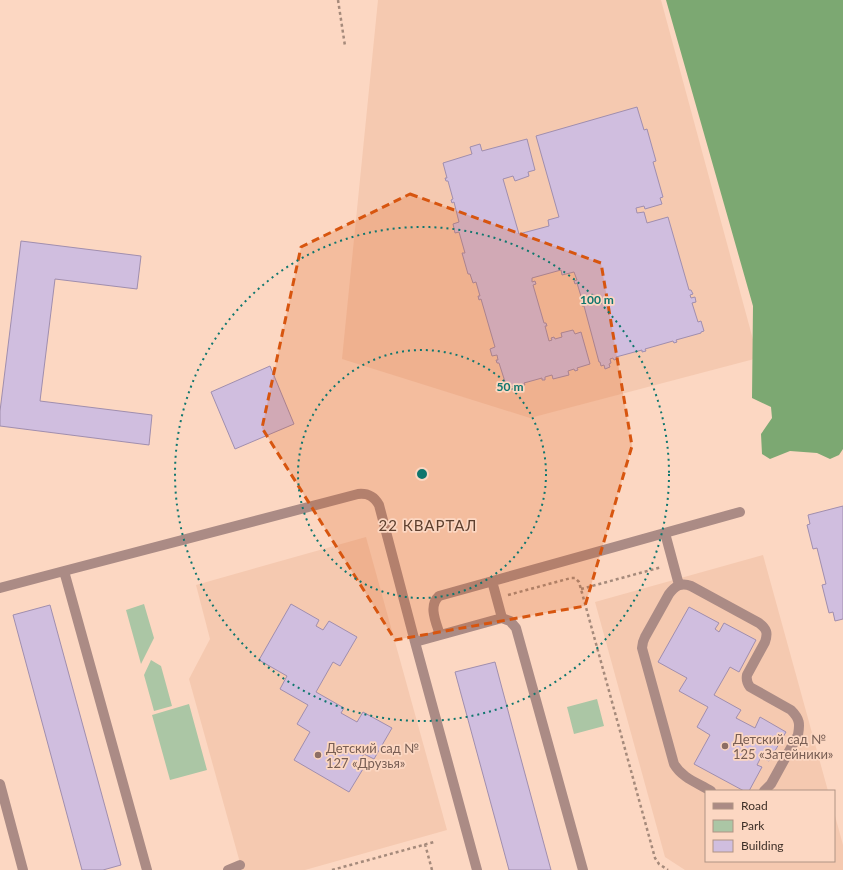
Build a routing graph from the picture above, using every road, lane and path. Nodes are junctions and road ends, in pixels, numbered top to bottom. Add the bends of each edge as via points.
1 (338, 0) edge
2 (345, 46) dead end
3 (740, 512) dead end
4 (665, 533) junction
5 (674, 564) junction
6 (64, 571) junction
7 (492, 581) junction
8 (679, 585) junction
9 (0, 588) edge
10 (581, 589) junction
11 (496, 598) junction
12 (502, 618) junction
13 (440, 634) junction
14 (415, 642) junction
15 (0, 784) edge
16 (710, 790) edge
17 (765, 790) edge
18 (434, 842) dead end
19 (425, 844) junction
20 (240, 865) dead end
21 (23, 870) edge
22 (146, 870) edge
23 (228, 870) edge
24 (332, 870) edge
25 (432, 870) edge
26 (477, 870) edge
27 (583, 870) edge
28 (668, 870) edge

1 - 2 path
3 - 4 lane
4 - 5 lane
4 - 7 lane
5 - 8 lane
5 - 10 path
6 - 9 lane
6 - 14 lane via 358,494 368,494 379,505
6 - 22 lane
7 - 11 lane
7 - 13 lane via 436,598 433,606
8 - 16 lane via 669,594 645,637 642,648 674,764 682,774
8 - 17 lane via 691,586 764,627 767,636 765,642 746,679 750,687 791,710 796,715 800,727 771,784
10 - 11 path via 578,579 571,578
10 - 28 path via 656,858 659,864
11 - 12 lane
12 - 13 lane
12 - 27 lane via 510,621 516,628
13 - 14 lane
14 - 26 lane
15 - 21 lane
18 - 19 path
19 - 24 path
19 - 25 path
20 - 23 lane

